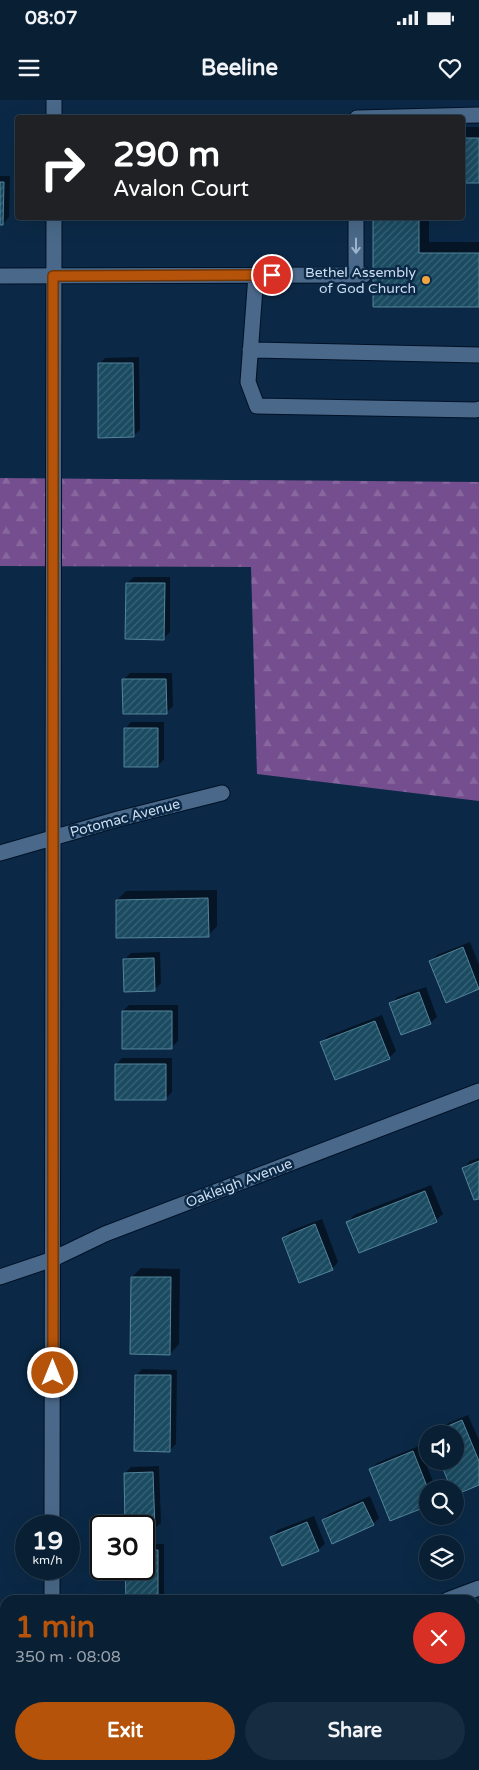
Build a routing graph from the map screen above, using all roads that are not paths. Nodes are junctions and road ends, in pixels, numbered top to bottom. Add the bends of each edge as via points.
1 (54, 100) edge
2 (54, 115) edge
3 (465, 115) edge
4 (479, 115) edge
5 (54, 220) edge
6 (356, 220) edge
7 (256, 275) junction
8 (0, 276) edge
9 (53, 276) junction
10 (250, 350) junction
11 (479, 354) edge
12 (479, 409) edge
13 (222, 793) dead end
14 (54, 837) junction
15 (0, 853) edge
16 (479, 1091) edge
17 (53, 1259) junction
18 (0, 1277) edge
19 (52, 1515) edge
20 (52, 1580) edge
21 (479, 1588) edge
22 (52, 1595) edge
23 (460, 1595) edge

1 - 2 street
3 - 4 street
5 - 9 street
6 -> 7 street via 360,275
7 - 9 street
7 - 10 street
8 - 9 street
9 - 14 street
10 - 11 street
10 - 12 street via 248,382 257,406
13 - 14 street, Potomac Avenue
14 - 15 street, Potomac Avenue
14 - 17 street
16 - 17 street, Oakleigh Avenue via 106,1234
17 - 18 street, Oakleigh Avenue
17 - 19 street
20 - 22 street
21 - 23 street

